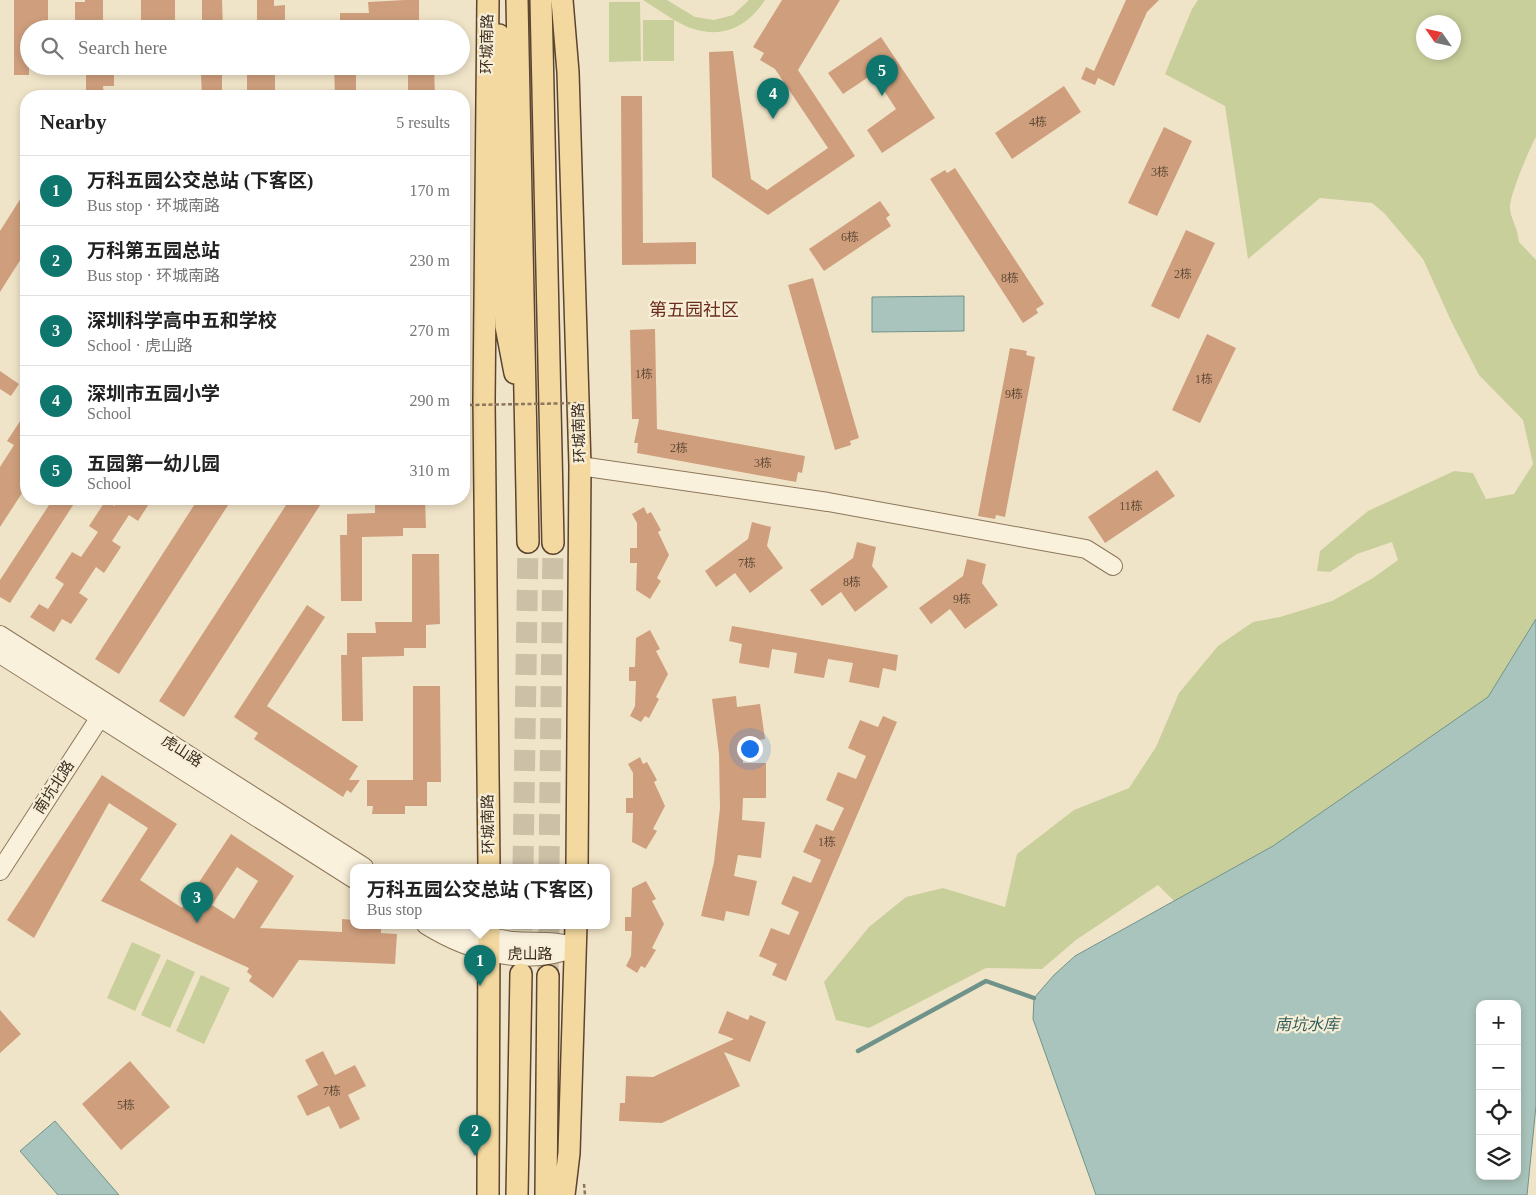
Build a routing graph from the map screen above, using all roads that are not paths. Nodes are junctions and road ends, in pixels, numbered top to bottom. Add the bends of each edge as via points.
1 (488, 0) edge
2 (494, 0) edge
3 (517, 0) edge
4 (542, 0) edge
5 (562, 0) edge
6 (568, 72) junction
7 (550, 367) junction
8 (527, 437) junction
9 (580, 466) junction
10 (528, 542) tunnel mouth
11 (553, 543) tunnel mouth
12 (1113, 566) dead end
13 (0, 635) edge
14 (0, 654) edge
15 (104, 711) junction
16 (359, 864) edge
17 (489, 864) edge
18 (576, 864) edge
19 (0, 871) edge
20 (350, 876) edge
21 (434, 929) edge
22 (465, 929) edge
23 (576, 929) edge
24 (489, 938) edge
25 (576, 947) junction
26 (521, 974) tunnel mouth
27 (548, 976) tunnel mouth
28 (488, 1195) edge
29 (517, 1195) edge
30 (546, 1195) edge
31 (564, 1195) edge

1 - 17 main road, 环城南路 via 484,411
2 - 8 main road via 502,65 506,326
3 - 8 main road, 环城南路
4 - 7 main road, 环城南路
5 - 6 main road, 环城南路
6 - 7 main road
6 - 9 main road, 环城南路
7 - 11 main road, 环城南路
8 - 10 main road, 环城南路
9 - 12 street via 828,502 1086,549
9 - 18 main road, 环城南路
13 - 15 street, 虎山路
14 - 15 street, 虎山路
15 - 16 street, 虎山路
15 - 19 street, 南坑北路
15 - 20 street, 虎山路
21 - 24 street, 虎山路 via 468,947
22 - 24 street, 虎山路
23 - 25 main road
24 - 25 street, 虎山路 via 557,941
24 - 28 main road
25 - 31 main road via 569,1153
26 - 29 main road
27 - 30 main road

